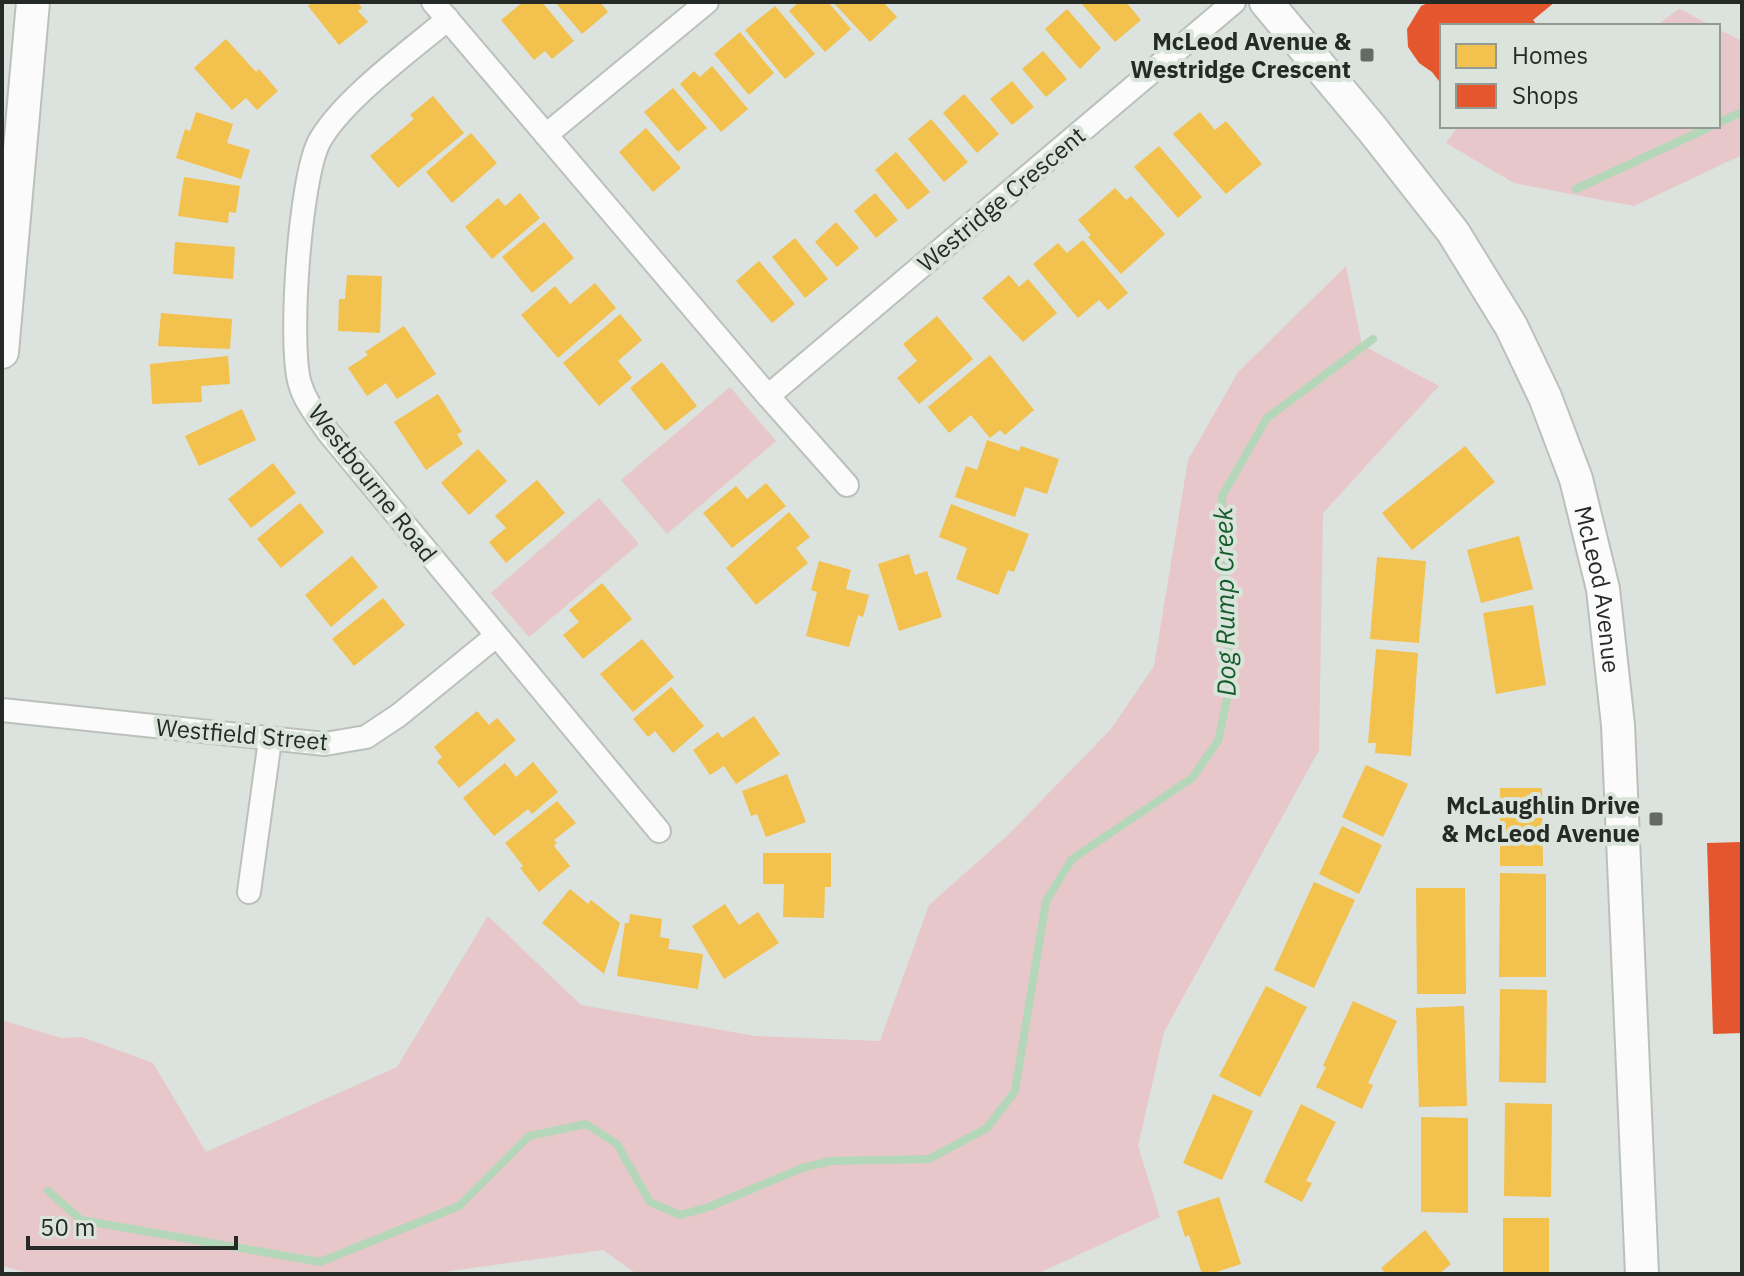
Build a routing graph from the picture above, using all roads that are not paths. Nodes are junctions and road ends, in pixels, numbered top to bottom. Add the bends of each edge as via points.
1 (33, 2) edge
2 (707, 2) edge
3 (1234, 2) edge
4 (1266, 2) edge
5 (440, 11) edge
6 (546, 135) junction
7 (2, 352) edge
8 (768, 396) junction
9 (847, 485) dead end
10 (496, 636) junction
11 (2, 710) edge
12 (270, 740) junction
13 (659, 831) dead end
14 (249, 892) dead end
15 (1642, 1274) edge

1 - 7 street
2 - 6 street
3 - 8 street, Westridge Crescent
4 - 15 street, McLeod Avenue via 1453,232 1511,326 1576,479 1603,589 1618,725
5 - 6 street
5 - 10 street, Westbourne Road via 319,142 303,200 296,363 300,387 328,432
6 - 8 street
8 - 9 street
10 - 12 street, Westfield Street via 366,737 325,744
10 - 13 street, Westbourne Road
11 - 12 street, Westfield Street
12 - 14 street

